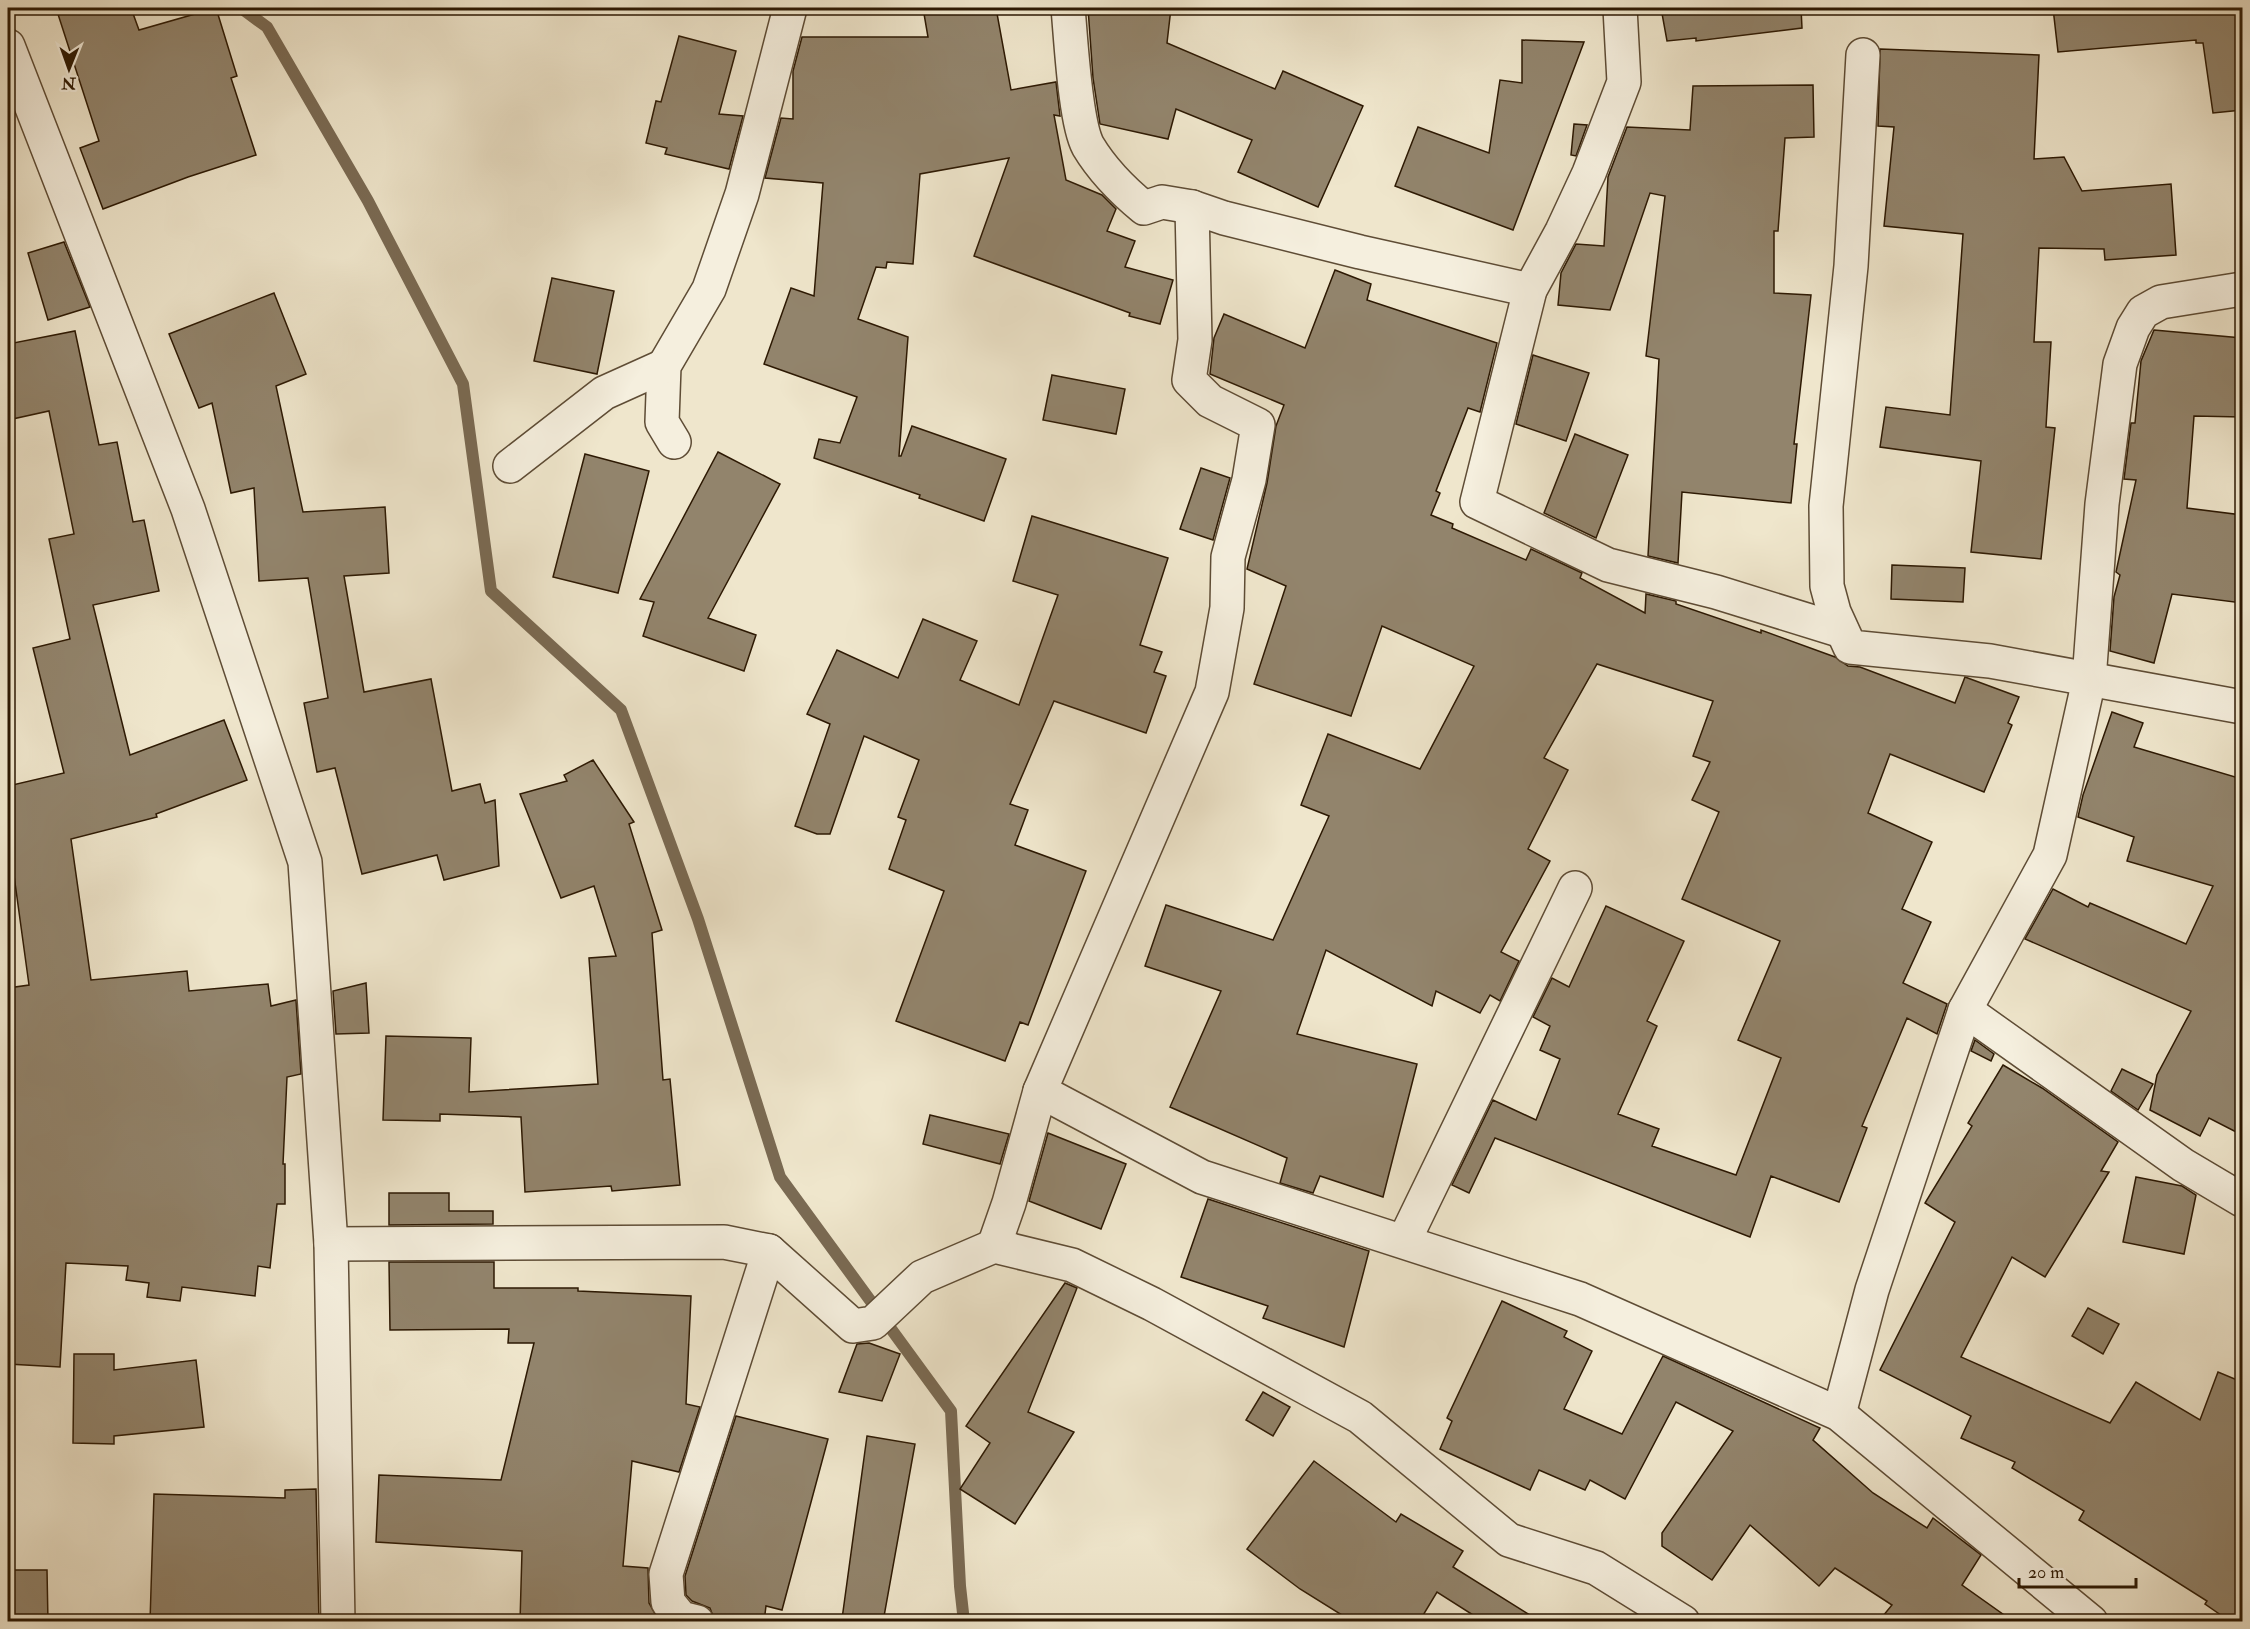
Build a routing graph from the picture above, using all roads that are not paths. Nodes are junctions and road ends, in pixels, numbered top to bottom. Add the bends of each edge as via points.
1 (790, 8) edge
2 (1068, 8) edge
3 (1620, 8) edge
4 (8, 46) edge
5 (1863, 55) dead end
6 (1192, 207) junction
7 (2242, 289) edge
8 (1530, 290) junction
9 (664, 366) junction
10 (674, 442) dead end
11 (510, 466) dead end
12 (1842, 631) junction
13 (2089, 680) junction
14 (2242, 707) edge
15 (1575, 888) dead end
16 (1965, 1010) junction
17 (1040, 1091) junction
18 (2242, 1200) edge
19 (1404, 1241) junction
20 (331, 1244) junction
21 (994, 1246) junction
22 (769, 1251) junction
23 (1839, 1414) junction
24 (338, 1622) edge
25 (697, 1622) edge
26 (1683, 1622) edge
27 (2091, 1622) edge

1 - 9 street via 742,194 713,278
2 - 6 street via 1087,144 1117,186 1144,208 1162,202
3 - 8 street via 1624,82 1589,173
4 - 20 street via 188,509 305,862
5 - 12 street via 1851,266 1826,506 1827,586
6 - 8 street via 1360,252
6 - 17 street via 1195,340 1189,380 1210,401 1258,425 1249,480 1228,557 1227,608 1212,692
7 - 13 street via 2162,302 2143,312 2133,328 2120,364 2102,504
8 - 12 street via 1477,502 1608,565 1716,592
9 - 10 street via 662,422
9 - 11 street via 604,393
12 - 13 street via 1850,647 1990,661
13 - 14 street
13 - 16 street via 2050,855
15 - 19 street
16 - 18 street via 2183,1165
16 - 23 street via 1872,1290
17 - 19 street via 1202,1176
17 - 21 street via 1010,1203
19 - 23 street via 1580,1299
20 - 22 street via 724,1242
20 - 24 street
21 - 22 street via 922,1277 873,1323 852,1326
21 - 26 street via 1072,1265 1257,1360 1360,1417 1509,1540 1596,1568
22 - 25 street via 666,1574 668,1602 681,1618
23 - 27 street

